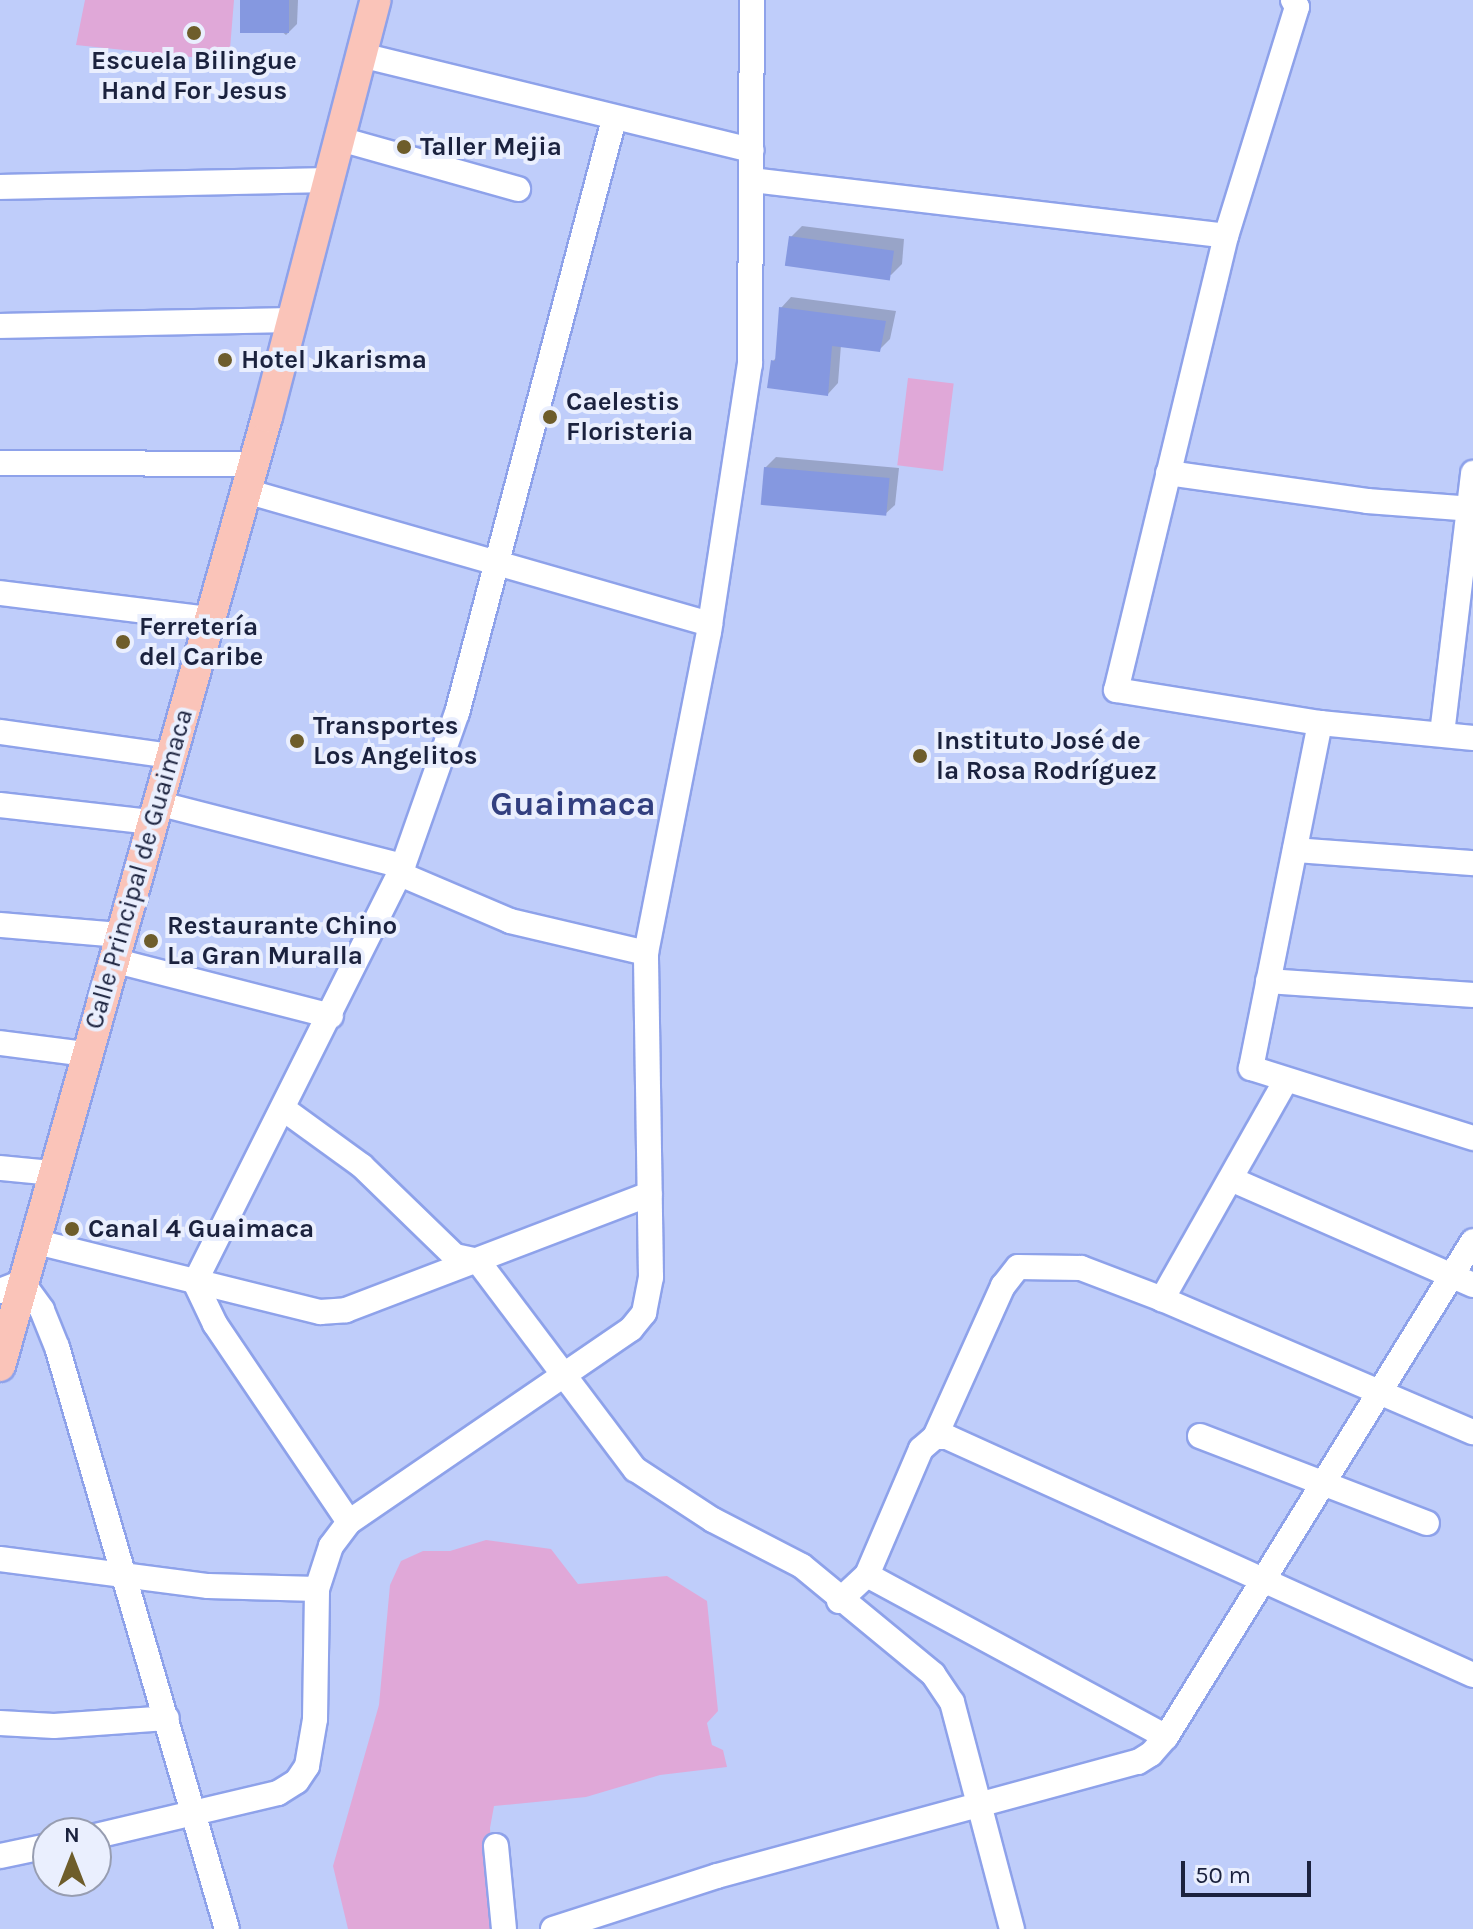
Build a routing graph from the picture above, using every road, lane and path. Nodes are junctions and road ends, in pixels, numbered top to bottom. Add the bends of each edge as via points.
1 (376, 0) edge
2 (752, 0) edge
3 (1293, 0) edge
4 (361, 55) junction
5 (614, 119) junction
6 (340, 139) junction
7 (752, 150) junction
8 (329, 180) junction
9 (752, 180) junction
10 (0, 187) edge
11 (518, 189) dead end
12 (1226, 236) junction
13 (292, 320) junction
14 (0, 326) edge
15 (0, 463) edge
16 (1168, 473) junction
17 (1473, 473) edge
18 (250, 478) junction
19 (1470, 508) edge
20 (497, 561) junction
21 (0, 593) edge
22 (210, 619) junction
23 (710, 624) junction
24 (1320, 723) junction
25 (0, 732) edge
26 (1442, 734) junction
27 (1473, 738) edge
28 (170, 756) junction
29 (0, 805) edge
30 (154, 813) junction
31 (1295, 850) junction
32 (1473, 863) edge
33 (402, 870) junction
34 (0, 925) edge
35 (116, 948) junction
36 (646, 953) junction
37 (1268, 981) junction
38 (1473, 995) edge
39 (331, 1016) junction
40 (0, 1043) edge
41 (86, 1054) junction
42 (1286, 1080) junction
43 (285, 1110) junction
44 (1473, 1138) edge
45 (0, 1168) edge
46 (52, 1173) junction
47 (1233, 1180) junction
48 (650, 1194) junction
49 (33, 1241) junction
50 (1473, 1241) edge
51 (474, 1260) junction
52 (1463, 1281) edge
53 (195, 1282) junction
54 (11, 1286) edge
55 (1162, 1299) junction
56 (0, 1366) edge
57 (563, 1376) junction
58 (1380, 1392) junction
59 (1473, 1432) edge
60 (1200, 1436) dead end
61 (935, 1437) junction
62 (1324, 1483) junction
63 (349, 1522) junction
64 (1427, 1523) dead end
65 (0, 1559) edge
66 (867, 1575) junction
67 (126, 1576) junction
68 (1264, 1579) junction
69 (317, 1589) junction
70 (839, 1601) junction
71 (1473, 1675) edge
72 (167, 1718) junction
73 (0, 1723) edge
74 (1166, 1737) junction
75 (981, 1803) junction
76 (195, 1816) junction
77 (112, 1833) edge
78 (496, 1846) dead end
79 (32, 1849) edge
80 (0, 1856) edge
81 (227, 1929) edge
82 (504, 1929) edge
83 (553, 1929) edge
84 (1012, 1929) edge

1 - 4 main road, Calle Principal de Guaimaca
2 - 7 street
3 - 12 street via 1297,7
4 - 5 street
4 - 6 main road, Calle Principal de Guaimaca
5 - 7 street
5 - 20 street
6 - 8 main road, Calle Principal de Guaimaca
6 - 11 street
7 - 9 street
8 - 10 street
8 - 13 main road, Calle Principal de Guaimaca
9 - 12 street
9 - 23 street via 750,364
12 - 16 street
13 - 14 street
13 - 18 main road, Calle Principal de Guaimaca
15 - 18 street
16 - 19 street via 1367,501
16 - 24 street via 1116,690
17 - 19 street
18 - 20 street
18 - 22 main road, Calle Principal de Guaimaca
19 - 26 street
20 - 23 street
20 - 33 street via 457,713
21 - 22 street
22 - 28 main road, Calle Principal de Guaimaca
23 - 36 street
24 - 26 street
24 - 31 street
25 - 28 street
26 - 27 street
28 - 30 main road, Calle Principal de Guaimaca
29 - 30 street
30 - 33 street
30 - 35 main road, Calle Principal de Guaimaca
31 - 32 street
31 - 37 street
33 - 36 street via 510,921
33 - 39 street
34 - 35 street
35 - 39 street
35 - 41 main road, Calle Principal de Guaimaca
36 - 48 street
37 - 38 street
37 - 42 street via 1251,1065 1253,1071
39 - 43 street
40 - 41 street
41 - 46 main road, Calle Principal de Guaimaca
42 - 44 street
42 - 47 street
43 - 51 street via 362,1166 455,1256
43 - 53 street via 266,1134
45 - 46 street
46 - 49 main road, Calle Principal de Guaimaca
47 - 52 street
47 - 55 street
48 - 51 street
48 - 57 street via 651,1277 644,1313 631,1329
49 - 53 street
49 - 54 main road, Calle Principal de Guaimaca
50 - 52 street
51 - 53 street via 346,1310 320,1312
51 - 57 street
52 - 58 street
53 - 63 street via 215,1324
54 - 56 main road, Calle Principal de Guaimaca
54 - 67 street via 42,1310 57,1347
55 - 58 street
55 - 61 street via 1081,1268 1018,1267 1003,1286
57 - 63 street
57 - 70 street via 635,1469 713,1520 802,1566
58 - 59 street
58 - 62 street
60 - 62 street
61 - 66 street via 921,1449 893,1504
61 - 68 street via 947,1437
62 - 64 street
62 - 68 street
63 - 69 street via 331,1546
65 - 67 street
66 - 70 street
66 - 74 street
67 - 69 street via 208,1586
67 - 72 street
68 - 71 street
68 - 74 street
69 - 76 street via 315,1719 307,1766 278,1793
70 - 75 street via 946,1690
72 - 73 street via 54,1726
72 - 76 street
74 - 75 street via 1138,1762
75 - 83 street via 717,1876
75 - 84 street
76 - 77 street
76 - 81 street
78 - 82 street
79 - 80 street

